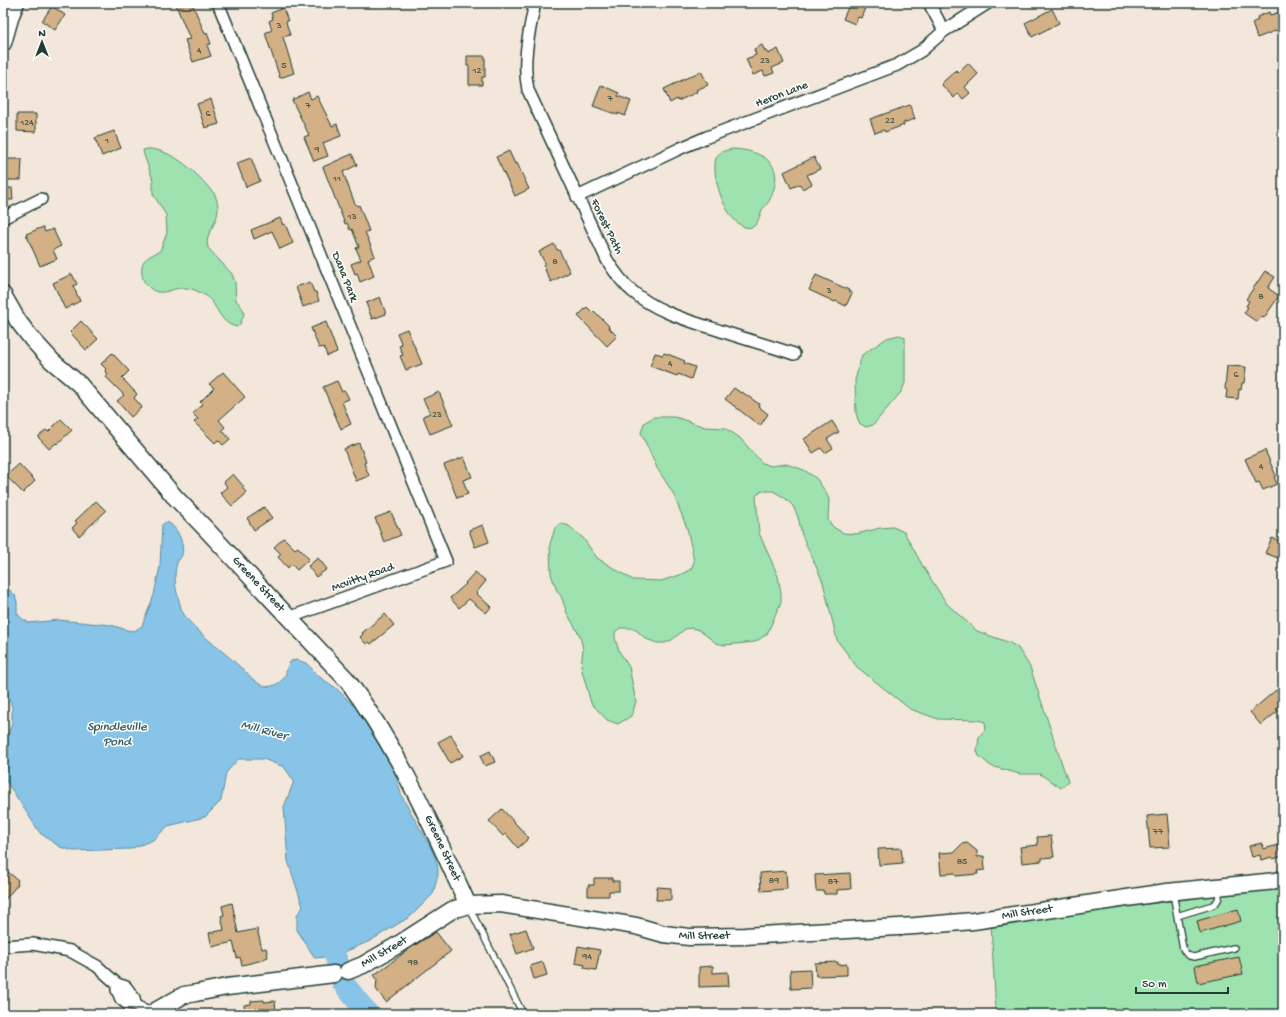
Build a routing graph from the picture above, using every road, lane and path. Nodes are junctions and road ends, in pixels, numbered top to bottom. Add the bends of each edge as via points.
1 (16, 3) edge
2 (218, 3) edge
3 (535, 3) edge
4 (929, 3) edge
5 (988, 3) edge
6 (944, 31) junction
7 (3, 43) edge
8 (577, 197) junction
9 (41, 199) dead end
10 (3, 218) edge
11 (3, 295) edge
12 (794, 354) dead end
13 (446, 561) joint
14 (288, 618) junction
15 (1283, 879) edge
16 (1219, 887) junction
17 (1173, 891) junction
18 (468, 905) junction
19 (1177, 916) junction
20 (3, 946) edge
21 (1234, 948) dead end
22 (149, 1014) edge
23 (523, 1014) edge

1 - 7 street
2 - 13 street, Dana Park
3 - 8 street, Forest Path via 525,69 528,90
4 - 6 street
5 - 6 street, Heron Lane
6 - 8 street, Heron Lane via 897,65 707,137
8 - 12 street, Forest Path via 616,274 645,301 694,323
9 - 10 street
11 - 14 street, Greene Street via 31,338 52,361 79,384 174,496
13 - 14 street, Mcvitty Road
14 - 18 street, Greene Street via 361,698 400,765
15 - 16 street, Mill Street
16 - 17 street, Mill Street
16 - 19 lane via 1218,902
17 - 18 street, Mill Street via 973,921 745,936 689,937 501,904
17 - 19 lane
18 - 22 street, Mill Street via 452,910 363,965 341,972 184,995
18 - 23 lane
19 - 21 lane via 1183,949 1188,956 1194,957
20 - 22 street via 33,944 70,951 97,966 117,984 126,987 135,1004

